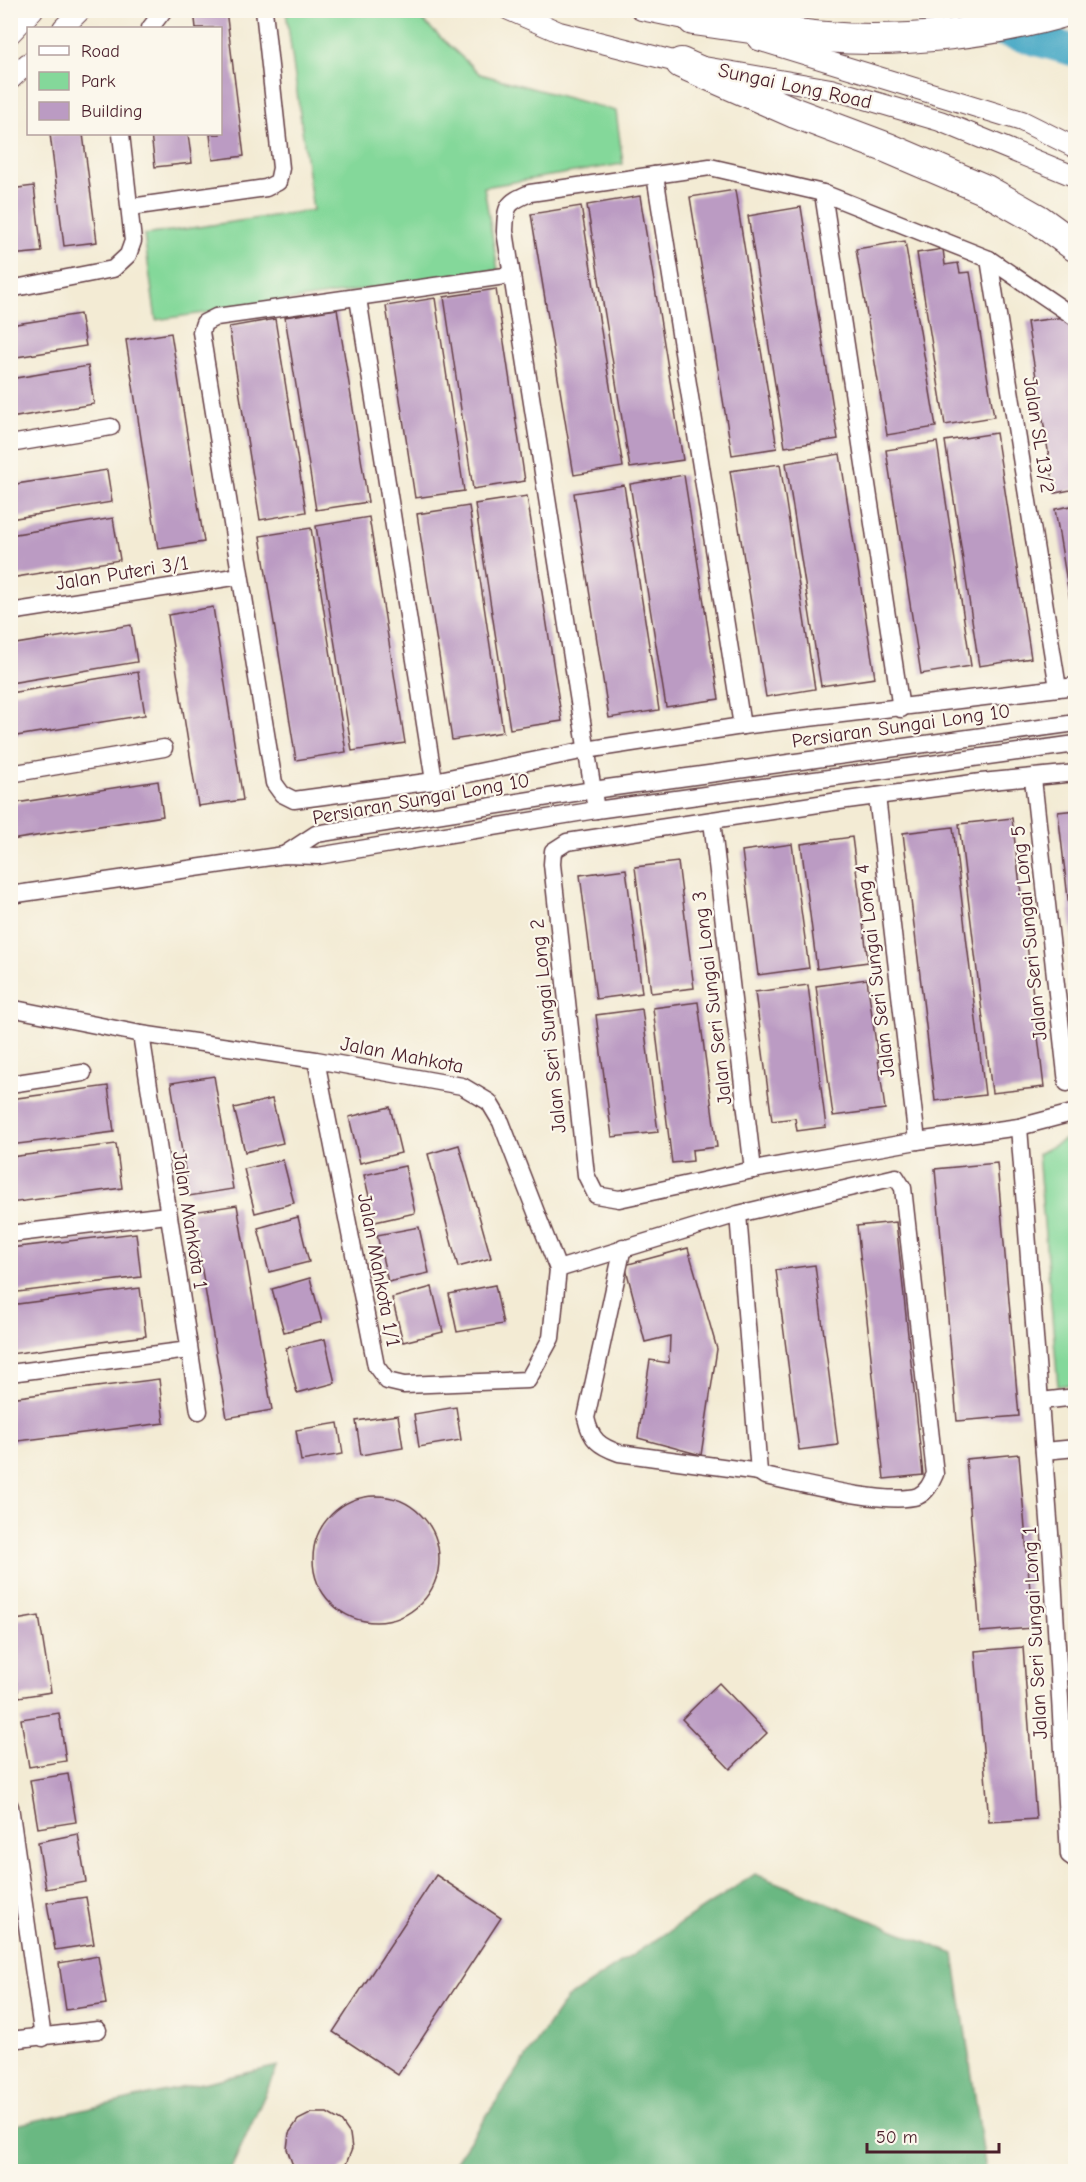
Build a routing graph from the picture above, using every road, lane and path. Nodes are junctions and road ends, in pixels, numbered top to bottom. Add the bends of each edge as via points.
1 (33, 10) edge
2 (81, 10) edge
3 (164, 10) edge
4 (264, 10) edge
5 (509, 10) edge
6 (641, 10) edge
7 (1071, 10) edge
8 (693, 20) junction
9 (64, 27) edge
10 (151, 27) edge
11 (10, 34) edge
12 (681, 63) junction
13 (27, 64) edge
14 (10, 80) edge
15 (121, 135) edge
16 (1076, 148) edge
17 (655, 175) junction
18 (1076, 177) edge
19 (823, 193) junction
20 (131, 207) junction
21 (1076, 247) edge
22 (989, 258) junction
23 (512, 275) junction
24 (10, 289) edge
25 (358, 298) junction
26 (1076, 318) edge
27 (111, 427) dead end
28 (10, 444) edge
29 (240, 576) junction
30 (10, 612) edge
31 (1076, 686) edge
32 (1058, 688) junction
33 (901, 709) junction
34 (1076, 723) edge
35 (742, 726) junction
36 (1076, 744) edge
37 (164, 748) dead end
38 (586, 750) junction
39 (1076, 773) edge
40 (10, 774) edge
41 (1033, 779) junction
42 (434, 781) junction
43 (593, 790) junction
44 (877, 796) junction
45 (596, 810) junction
46 (712, 821) junction
47 (284, 855) junction
48 (10, 895) edge
49 (10, 1008) edge
50 (141, 1034) junction
51 (316, 1060) junction
52 (83, 1073) dead end
53 (1067, 1083) dead end
54 (10, 1084) edge
55 (1076, 1112) edge
56 (1019, 1128) junction
57 (917, 1141) junction
58 (753, 1170) junction
59 (738, 1214) junction
60 (167, 1215) junction
61 (10, 1234) edge
62 (623, 1248) junction
63 (558, 1269) junction
64 (189, 1350) junction
65 (10, 1373) edge
66 (528, 1380) joint
67 (1076, 1397) edge
68 (1041, 1401) junction
69 (199, 1412) dead end
70 (1076, 1448) edge
71 (1044, 1451) junction
72 (759, 1472) junction
73 (10, 1806) edge
74 (1076, 1860) edge
75 (98, 2030) dead end
76 (43, 2038) junction
77 (10, 2040) edge

1 - 11 street
2 - 9 street
3 - 10 street
4 - 20 street via 281,168 278,182 266,188
5 - 12 street, Sungai Long Road via 559,32
6 - 8 street, Sungai Long Road
7 - 8 highway via 1039,20 978,30 897,38 828,37
8 - 16 street, Sungai Long Road via 1022,121
12 - 18 street, Sungai Long Road via 831,89 940,122
12 - 21 highway via 986,190 1039,220
13 - 14 street
15 - 20 street
17 - 19 street via 710,167
17 - 23 street via 530,193 513,200 506,210 505,231
17 - 35 street
19 - 22 street
19 - 33 street
20 - 24 street via 134,241 128,255 113,269
22 - 26 street
22 - 32 street, Jalan SL 13/2
23 - 25 street
23 - 38 street
25 - 29 street via 216,316 204,323 201,332
25 - 42 street
27 - 28 street
29 - 30 street, Jalan Puteri 3/1
29 - 42 street via 274,783 282,794 294,800
31 - 32 street
32 - 33 street
33 - 35 street
34 - 43 street, Persiaran Sungai Long 10
35 - 38 street
36 - 45 street, Persiaran Sungai Long 10
37 - 40 street
38 - 42 street
38 - 43 street
39 - 41 street
41 - 44 street
41 - 53 street, Jalan Seri Sungai Long 5
43 - 45 street
43 - 47 street, Persiaran Sungai Long 10 via 316,834
44 - 46 street
44 - 57 street, Jalan Seri Sungai Long 4
45 - 47 street, Persiaran Sungai Long 10 via 318,856
46 - 58 street, Jalan Seri Sungai Long 3
46 - 58 street, Jalan Seri Sungai Long 2 via 567,842 554,850 552,864 586,1175 596,1195 619,1199
47 - 48 street
49 - 50 street, Jalan Mahkota
50 - 51 street, Jalan Mahkota
50 - 60 street, Jalan Mahkota 1
51 - 63 street, Jalan Mahkota via 462,1086 489,1102 501,1122
51 - 66 street, Jalan Mahkota 1/1 via 376,1366 387,1382 404,1385
52 - 54 street
55 - 56 street
56 - 57 street
56 - 68 street, Jalan Seri Sungai Long 1
57 - 58 street
59 - 62 street
59 - 72 street
59 - 72 street via 897,1177 904,1199 935,1474 928,1488 918,1496 890,1498
60 - 61 street
60 - 64 street, Jalan Mahkota 1
62 - 63 street
62 - 72 street via 586,1418 590,1435 601,1446 619,1453
63 - 66 street, Jalan Mahkota via 551,1338
64 - 65 street
64 - 69 street, Jalan Mahkota 1
67 - 68 street
68 - 71 street, Jalan Seri Sungai Long 1
70 - 71 street
71 - 74 street, Jalan Seri Sungai Long 1 via 1069,1855
73 - 76 street
75 - 76 street
76 - 77 street

